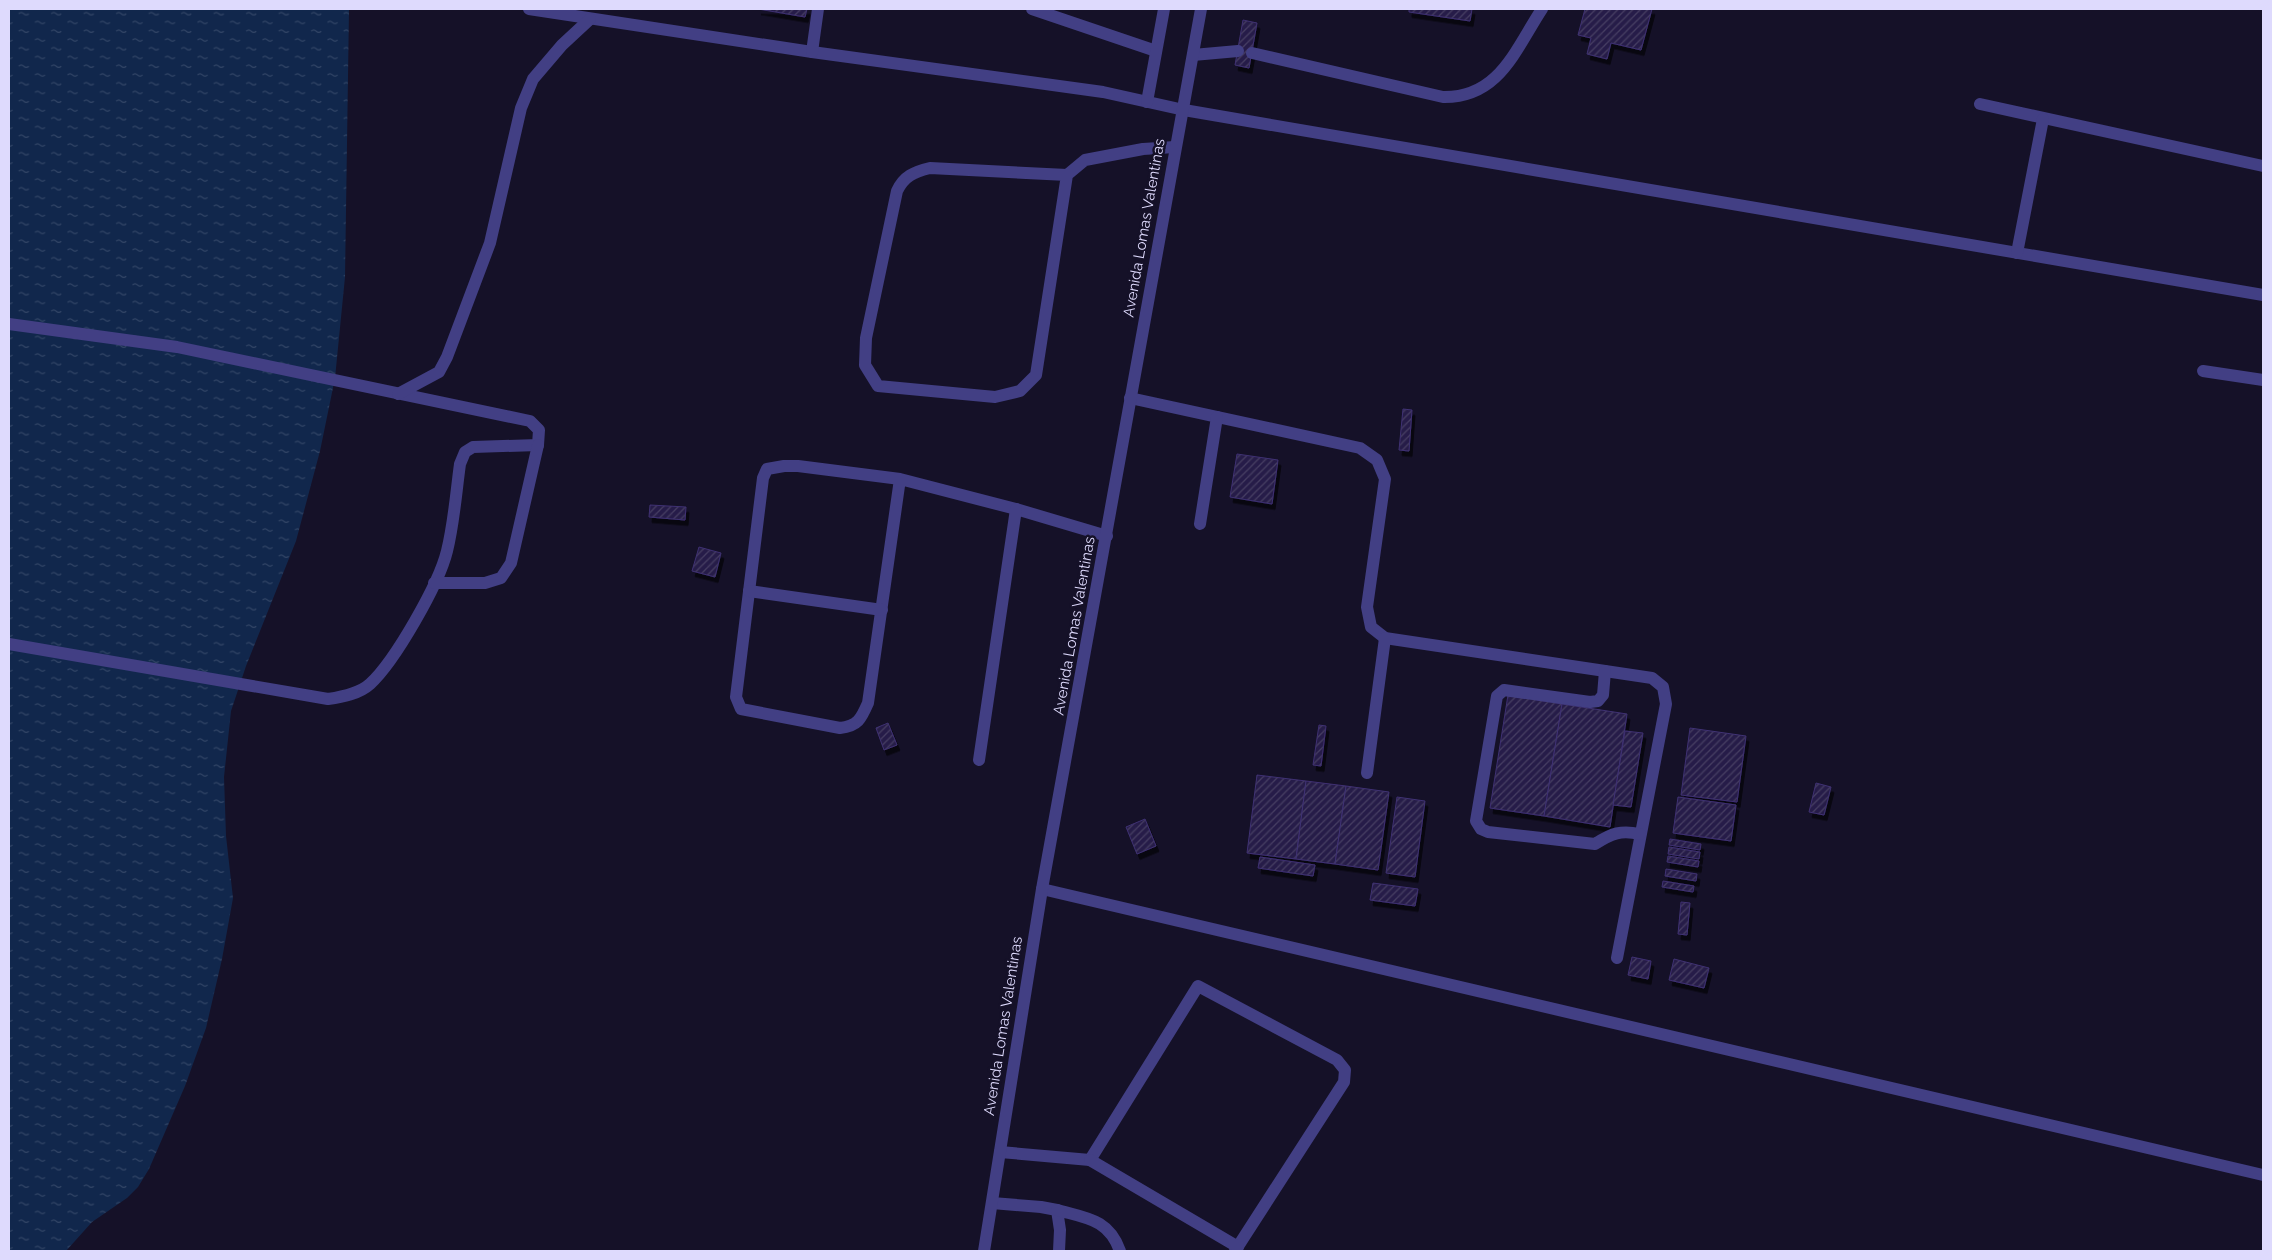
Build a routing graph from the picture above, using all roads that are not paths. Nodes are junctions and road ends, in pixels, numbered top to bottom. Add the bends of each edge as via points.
1 (529, 9) edge
2 (818, 9) edge
3 (1032, 9) edge
4 (1164, 9) edge
5 (1201, 9) edge
6 (1542, 9) edge
7 (590, 19) junction
8 (1156, 51) junction
9 (1238, 51) dead end
10 (812, 52) junction
11 (1252, 53) dead end
12 (1193, 54) junction
13 (1147, 102) junction
14 (1980, 104) dead end
15 (1184, 110) junction
16 (2043, 118) junction
17 (1174, 147) junction
18 (2263, 166) edge
19 (1067, 175) junction
20 (2017, 253) junction
21 (2263, 295) edge
22 (9, 324) edge
23 (2203, 371) dead end
24 (2263, 380) edge
25 (398, 394) junction
26 (1130, 398) junction
27 (1217, 417) junction
28 (538, 445) junction
29 (900, 480) junction
30 (1016, 509) junction
31 (1200, 524) dead end
32 (1107, 536) junction
33 (434, 583) junction
34 (749, 591) junction
35 (882, 610) junction
36 (1384, 638) junction
37 (9, 644) edge
38 (1605, 671) junction
39 (979, 760) dead end
40 (1367, 772) dead end
41 (1640, 834) junction
42 (1042, 890) junction
43 (1617, 958) dead end
44 (1000, 1152) junction
45 (1090, 1160) junction
46 (2263, 1175) edge
47 (992, 1203) junction
48 (1057, 1210) junction
49 (1237, 1249) edge
50 (984, 1251) edge
51 (1059, 1251) edge
52 (1120, 1251) edge

1 - 7 street
2 - 10 street
3 - 8 street
4 - 8 street
5 - 12 street, Avenida Lomas Valentinas
6 - 11 street via 1499,75 1480,91 1459,97 1443,97
7 - 10 street
7 - 25 street via 533,79 521,108 490,243 447,357 439,372
8 - 13 street
9 - 12 street
10 - 13 street via 1103,92
12 - 15 street, Avenida Lomas Valentinas
13 - 15 street
14 - 16 street
15 - 17 street, Avenida Lomas Valentinas
15 - 20 street
16 - 18 street
16 - 20 street
17 - 19 street via 1143,149 1085,160
17 - 26 street, Avenida Lomas Valentinas
19 - 19 street via 1036,375 1020,391 995,397 878,386 865,365 866,338 897,191 902,182 914,172 930,168
20 - 21 street
22 - 25 street via 176,347
23 - 24 street
25 - 28 street via 530,421 539,430
26 - 27 street
26 - 32 street, Avenida Lomas Valentinas
27 - 31 street
27 - 36 street via 1360,448 1376,460 1384,479 1367,607 1372,627
28 - 33 street via 511,564 502,578 485,582
28 - 33 street via 473,447 466,452 460,464 447,553
29 - 30 street
29 - 34 street via 798,466 767,470 763,478
29 - 35 street
30 - 32 street
30 - 39 street
32 - 42 street, Avenida Lomas Valentinas
33 - 37 street via 391,661 369,685 348,696 328,699
34 - 35 street
34 - 35 street via 736,697 738,705 753,712 840,728 861,720 868,703
36 - 38 street
36 - 40 street
38 - 41 street via 1652,678 1663,686 1666,704
38 - 41 street via 1603,695 1598,701 1504,690 1497,696 1476,821 1480,829 1488,832 1595,844 1610,834 1623,831
41 - 43 street
42 - 44 street, Avenida Lomas Valentinas
42 - 46 street
44 - 45 street
44 - 47 street, Avenida Lomas Valentinas
45 - 49 street
45 - 49 street via 1198,986 1337,1060 1345,1070 1344,1082
47 - 48 street
47 - 50 street, Avenida Lomas Valentinas
48 - 51 street
48 - 52 street via 1098,1222 1107,1228

